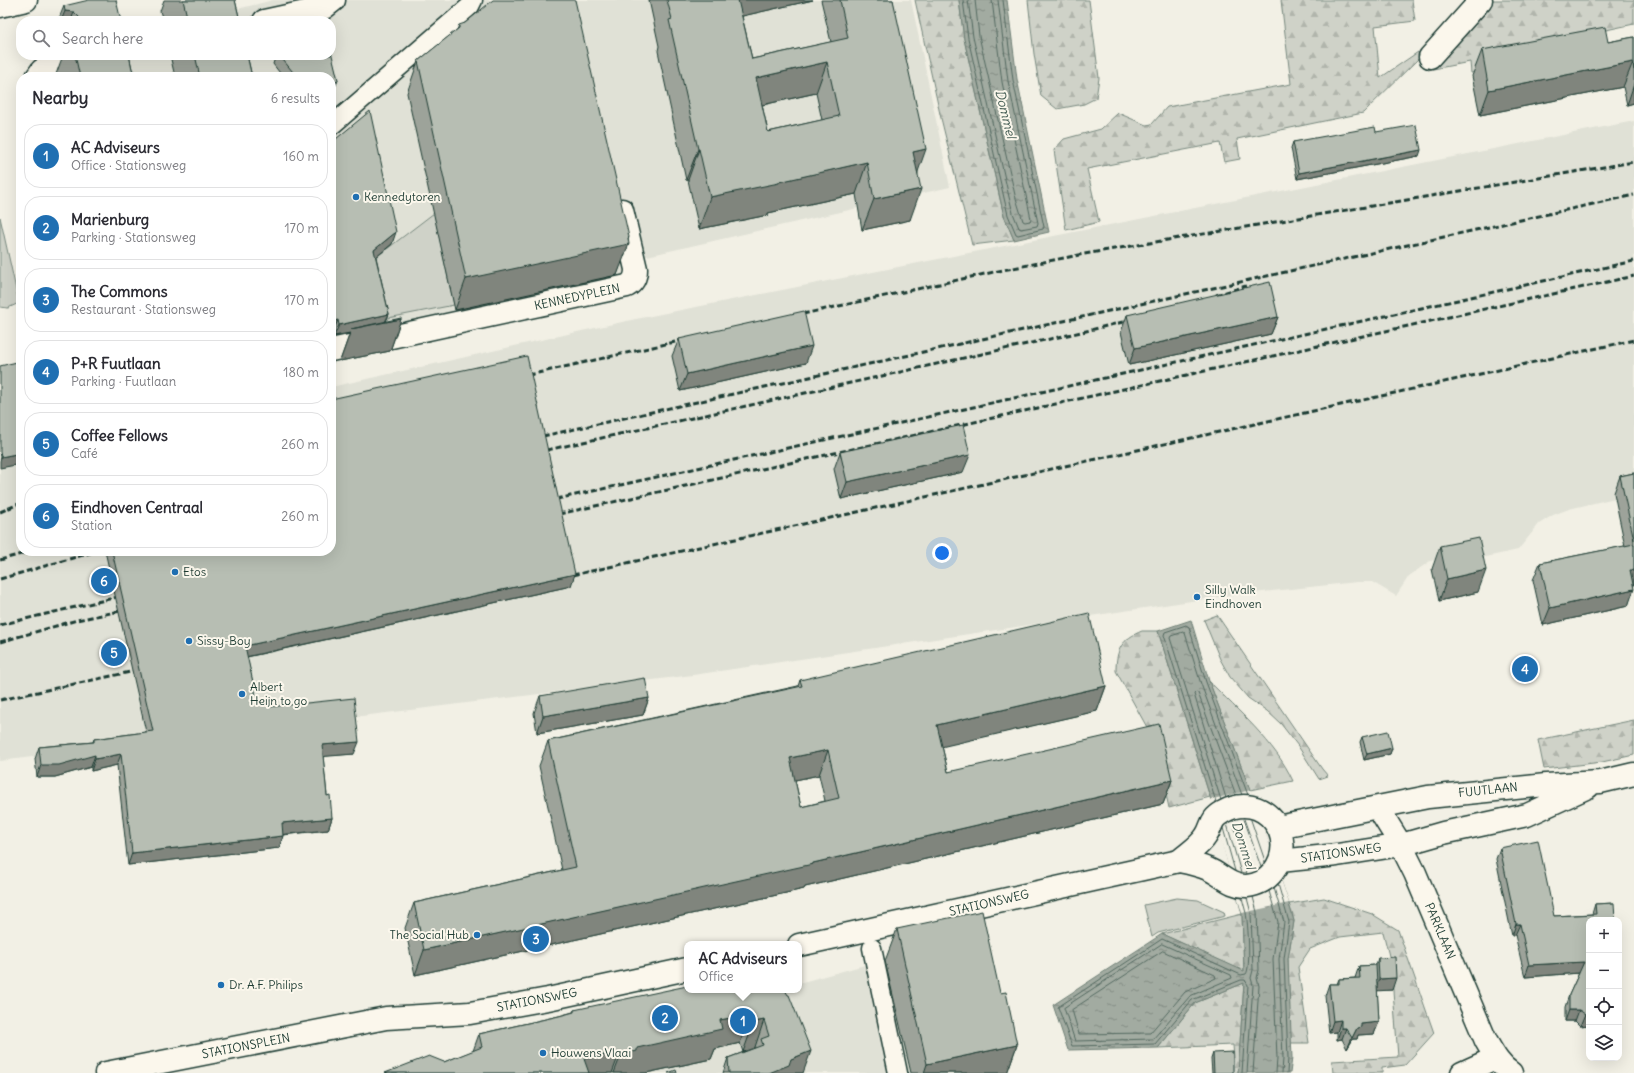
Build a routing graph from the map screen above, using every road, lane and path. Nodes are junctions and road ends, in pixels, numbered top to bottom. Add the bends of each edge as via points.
1 (26, 0) edge
2 (334, 0) edge
3 (472, 0) edge
4 (1481, 0) edge
5 (0, 6) edge
6 (287, 16) edge
7 (1430, 57) dead end
8 (336, 122) edge
9 (619, 193) edge
10 (336, 349) edge
11 (1634, 774) edge
12 (1600, 782) junction
13 (1378, 808) junction
14 (1278, 827) junction
15 (1401, 845) junction
16 (1179, 861) junction
17 (1279, 864) junction
18 (802, 944) edge
19 (873, 955) dead end
20 (684, 970) edge
21 (386, 1018) joint
22 (1496, 1058) junction
23 (106, 1073) edge
24 (898, 1073) edge
25 (1462, 1073) edge
26 (1511, 1073) edge

1 - 5 street
2 - 6 street via 324,8
3 - 8 street via 470,6
4 - 7 street
9 - 10 street, KENNEDYPLEIN via 636,269 635,279 627,286
11 - 12 street, FUUTLAAN
12 - 13 street, FUUTLAAN via 1452,794
12 - 15 street, FUUTLAAN via 1527,815
13 - 14 street
13 - 15 street, PARKLAAN
14 - 16 street, STATIONSWEG via 1273,819 1258,808 1230,808 1221,812 1212,821 1203,840
14 - 17 street, STATIONSWEG via 1283,844
15 - 17 street, STATIONSWEG
15 - 22 street, PARKLAAN via 1486,1041
16 - 17 street, STATIONSWEG via 1208,869 1233,885 1246,886 1258,883 1269,876
16 - 18 street, STATIONSWEG
19 - 24 street
20 - 21 street, STATIONSWEG via 470,1013
21 - 23 street, STATIONSPLEIN
22 - 25 street
22 - 26 street, PARKLAAN

